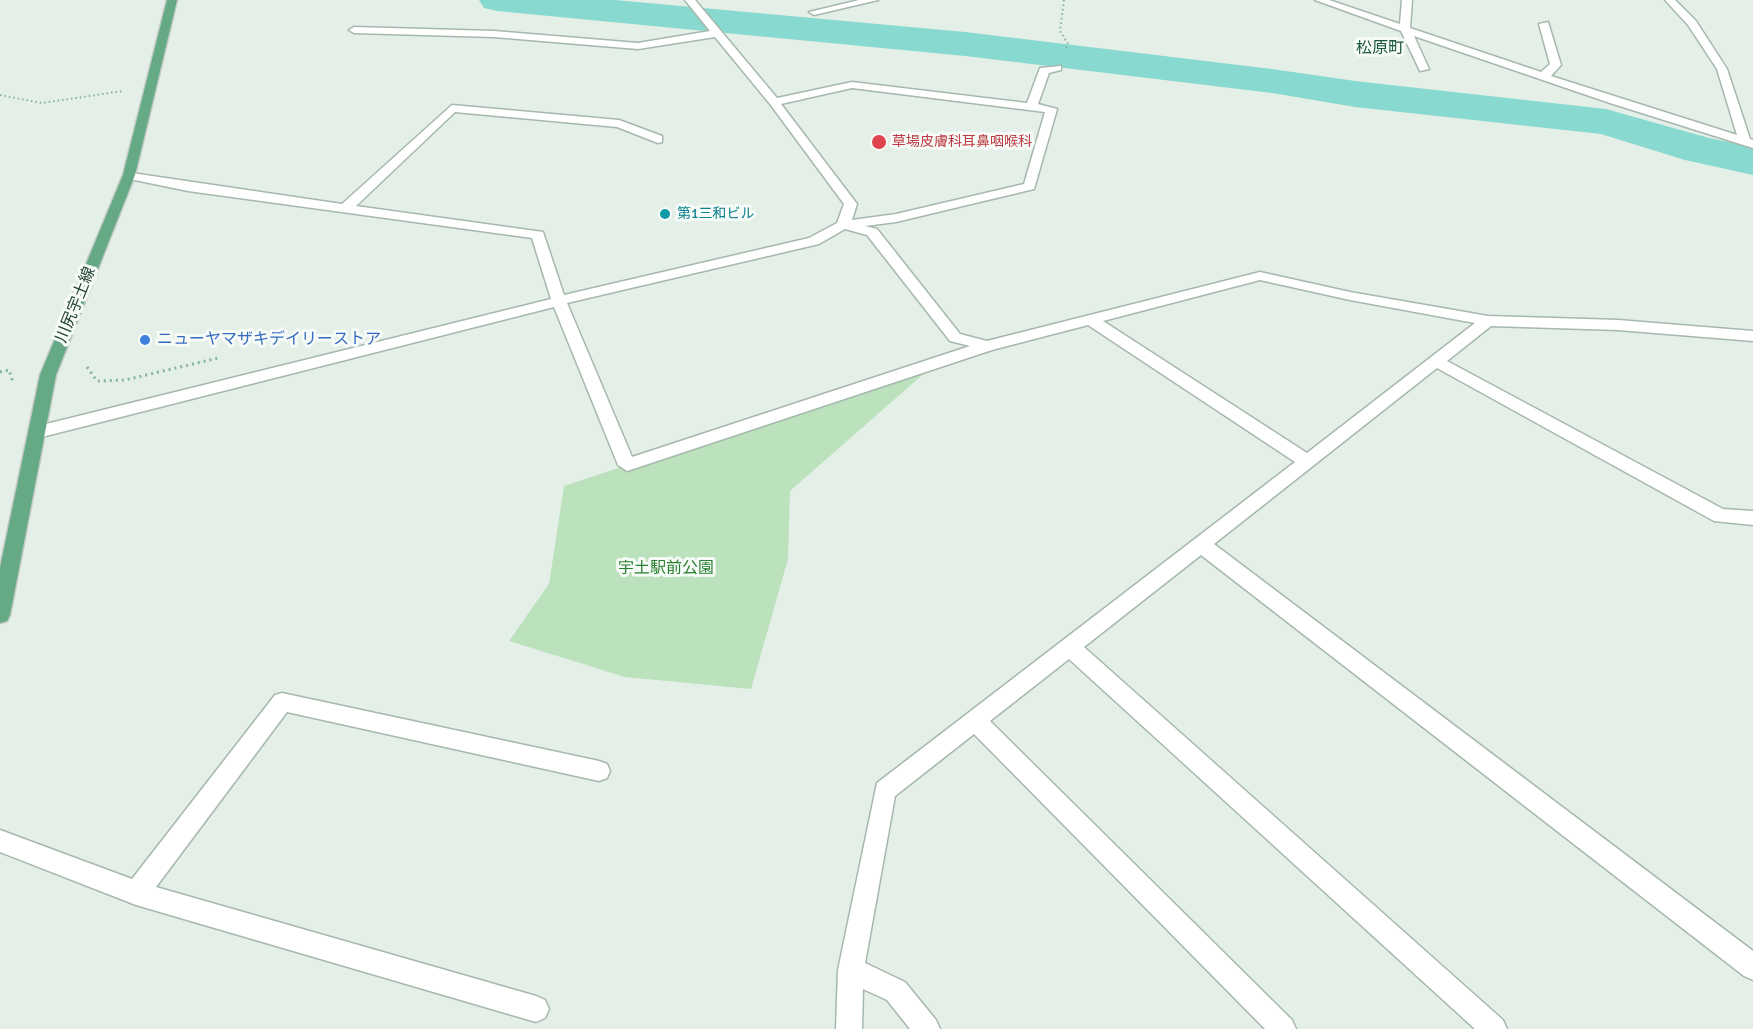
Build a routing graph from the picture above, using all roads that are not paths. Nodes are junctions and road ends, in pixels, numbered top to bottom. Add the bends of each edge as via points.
1 (172, 0) edge
2 (690, 0) edge
3 (873, 0) edge
4 (1320, 0) edge
5 (1407, 0) edge
6 (1670, 0) edge
7 (814, 12) dead end
8 (1544, 24) dead end
9 (1405, 28) junction
10 (354, 30) dead end
11 (719, 33) junction
12 (1057, 68) road end
13 (1425, 69) dead end
14 (1544, 76) junction
15 (774, 102) junction
16 (1031, 107) junction
17 (658, 139) dead end
18 (1749, 142) edge
19 (129, 175) junction
20 (345, 209) junction
21 (843, 225) junction
22 (559, 301) junction
23 (1090, 319) junction
24 (1488, 321) junction
25 (1753, 336) edge
26 (987, 346) junction
27 (1436, 361) junction
28 (38, 432) junction
29 (1307, 461) junction
30 (1753, 518) edge
31 (1200, 544) junction
32 (0, 615) edge
33 (1070, 646) junction
34 (975, 720) junction
35 (599, 771) dead end
36 (0, 841) edge
37 (136, 893) junction
38 (1753, 967) edge
39 (851, 970) junction
40 (536, 1009) dead end
41 (849, 1029) edge
42 (927, 1029) edge
43 (1283, 1029) edge
44 (1494, 1029) edge

1 - 19 main road, 川尻宇土線
2 - 11 street
3 - 7 street
4 - 9 street
5 - 9 street
6 - 18 street via 1692,23 1722,69
8 - 14 street via 1556,65
9 - 13 street
9 - 14 street
10 - 11 street via 494,34 638,46
11 - 15 street
12 - 16 street via 1044,70
14 - 18 street
15 - 16 street via 852,85
15 - 21 street via 852,204
16 - 21 street via 1051,110 1030,186 896,218
17 - 20 street via 620,124 452,108
19 - 20 street
19 - 28 main road, 川尻宇土線 via 48,375
20 - 22 street via 538,235
21 - 22 street via 814,241
21 - 26 street via 872,232 956,338
22 - 26 street via 627,465
22 - 28 street
23 - 24 street via 1260,276
23 - 26 street
23 - 29 street
24 - 25 street
24 - 27 street
27 - 29 street
27 - 30 street via 1720,516
28 - 32 main road, 川尻宇土線
29 - 31 street
31 - 33 street
31 - 38 street
33 - 34 street
33 - 44 street
34 - 39 street via 885,790
34 - 43 street
35 - 37 street via 282,702
36 - 37 street
37 - 40 street
39 - 41 street
39 - 42 street via 896,991

